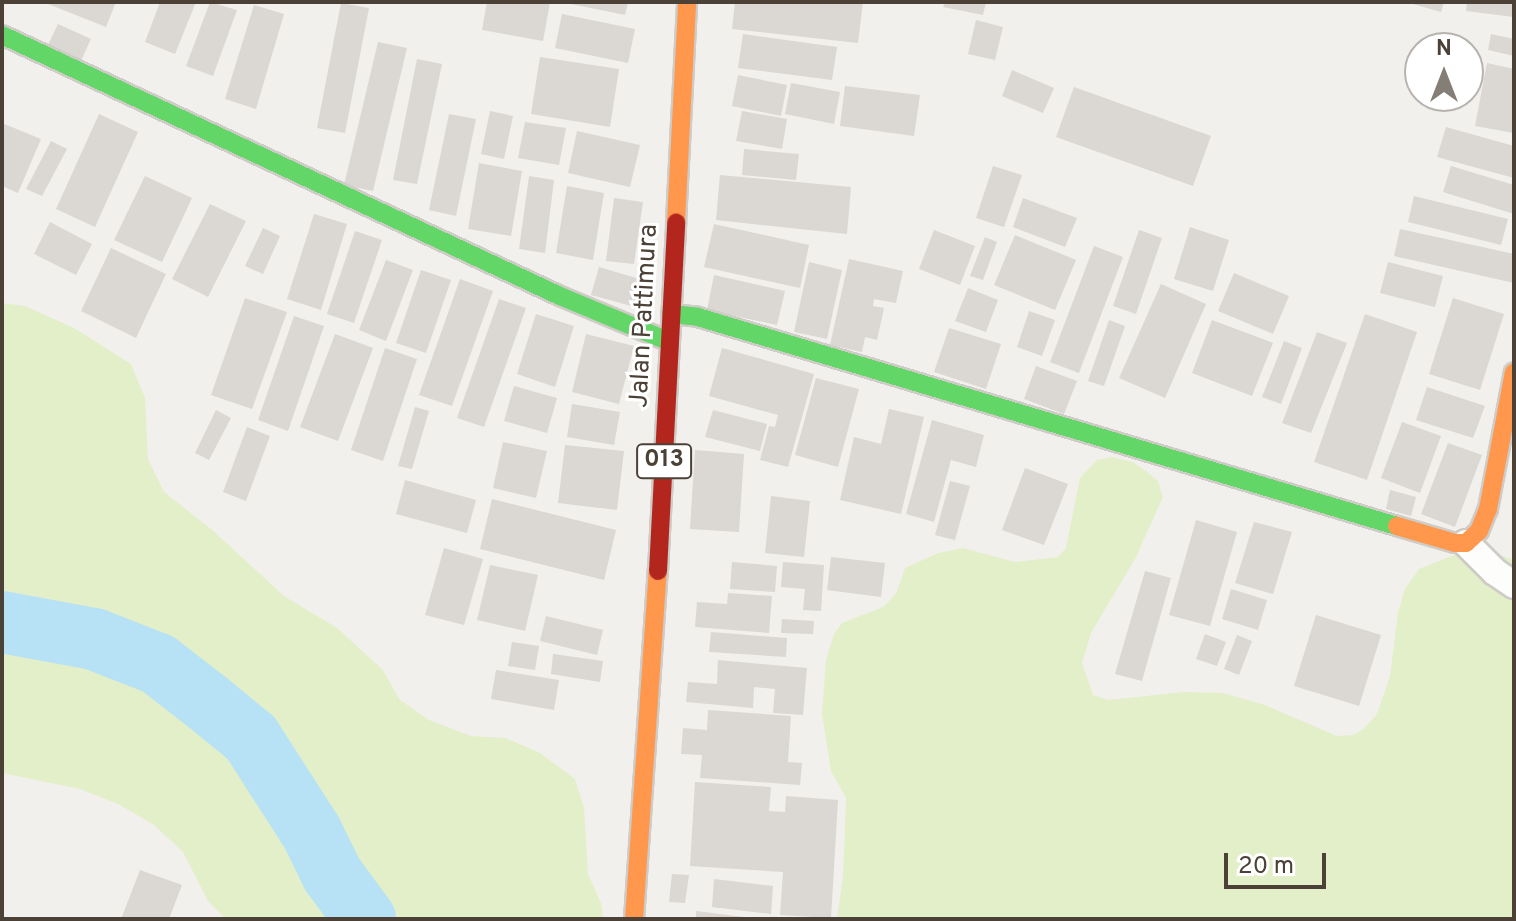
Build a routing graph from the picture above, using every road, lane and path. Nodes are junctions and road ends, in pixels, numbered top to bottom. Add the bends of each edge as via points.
1 (687, 2) edge
2 (2, 35) edge
3 (671, 314) junction
4 (670, 342) junction
5 (1514, 372) edge
6 (1466, 543) junction
7 (1514, 585) edge
8 (634, 919) edge

1 - 3 street, Jalan Pattimura / 013
2 - 4 street via 560,296
3 - 4 street, Jalan Pattimura / 013
3 - 6 street via 698,317 1434,539
4 - 8 street, Jalan Pattimura / 013
5 - 6 street via 1488,509 1479,531
6 - 7 street

